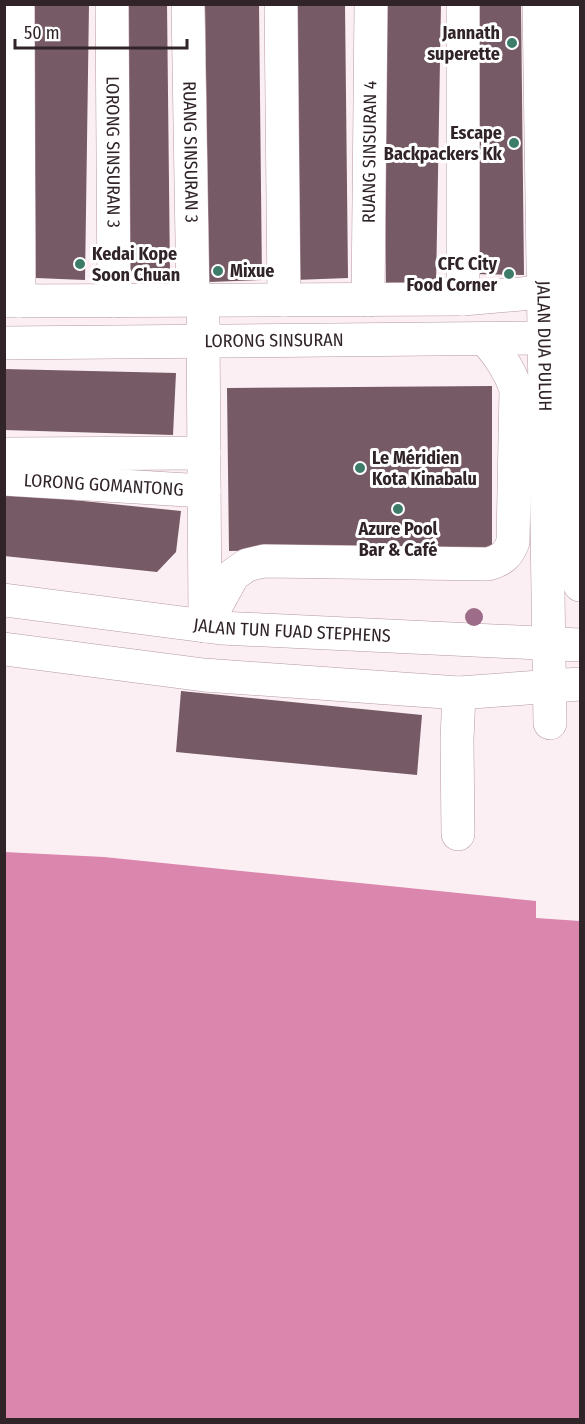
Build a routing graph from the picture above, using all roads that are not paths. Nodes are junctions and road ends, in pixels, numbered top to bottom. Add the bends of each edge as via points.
1 (18, 4) edge
2 (112, 4) edge
3 (188, 4) edge
4 (281, 4) edge
5 (371, 4) edge
6 (463, 4) edge
7 (539, 4) edge
8 (571, 4) edge
9 (543, 292) junction
10 (463, 299) junction
11 (198, 300) junction
12 (284, 300) junction
13 (368, 300) junction
14 (12, 301) edge
15 (114, 301) junction
16 (543, 338) junction
17 (485, 339) junction
18 (203, 341) junction
19 (4, 343) edge
20 (577, 363) edge
21 (204, 453) junction
22 (4, 454) edge
23 (4, 479) edge
24 (204, 491) junction
25 (564, 560) edge
26 (580, 585) edge
27 (4, 600) edge
28 (205, 626) junction
29 (4, 639) edge
30 (565, 644) edge
31 (4, 649) edge
32 (580, 684) edge
33 (549, 686) junction
34 (459, 693) junction
35 (550, 723) dead end
36 (458, 834) dead end

1 - 14 street
2 - 15 street, LORONG SINSURAN 3
3 - 11 street, RUANG SINSURAN 3
4 - 12 street
5 - 13 street, RUANG SINSURAN 4
6 - 10 street
7 - 9 street, JALAN DUA PULUH
8 - 20 street, JALAN DUA PULUH
9 - 10 street
9 - 16 street, JALAN DUA PULUH
10 - 13 street
11 - 12 street
11 - 15 street
11 - 18 street, RUANG SINSURAN 3
12 - 13 street
14 - 15 street
16 - 17 street, LORONG SINSURAN
16 - 25 street, JALAN DUA PULUH
17 - 18 street, LORONG SINSURAN
17 - 28 street via 502,358 516,389 513,542 509,552 500,561 488,564 264,561 247,565 233,575
18 - 19 street, LORONG SINSURAN
18 - 21 street, RUANG SINSURAN 3
20 - 25 street, JALAN DUA PULUH
21 - 22 street, LORONG GOMANTONG
21 - 24 street, RUANG SINSURAN 3
23 - 24 street, LORONG GOMANTONG
24 - 28 street, RUANG SINSURAN 3
25 - 26 street, JALAN DUA PULUH
25 - 30 street, JALAN DUA PULUH
27 - 28 street, JALAN TUN FUAD STEPHENS
28 - 30 street, JALAN TUN FUAD STEPHENS
29 - 33 street, JALAN TUN FUAD STEPHENS via 203,662
30 - 33 street, JALAN DUA PULUH
31 - 34 street, JALAN TUN FUAD STEPHENS via 204,675
32 - 33 street, JALAN TUN FUAD STEPHENS
33 - 34 street, JALAN TUN FUAD STEPHENS
33 - 35 street, JALAN DUA PULUH
34 - 36 street

